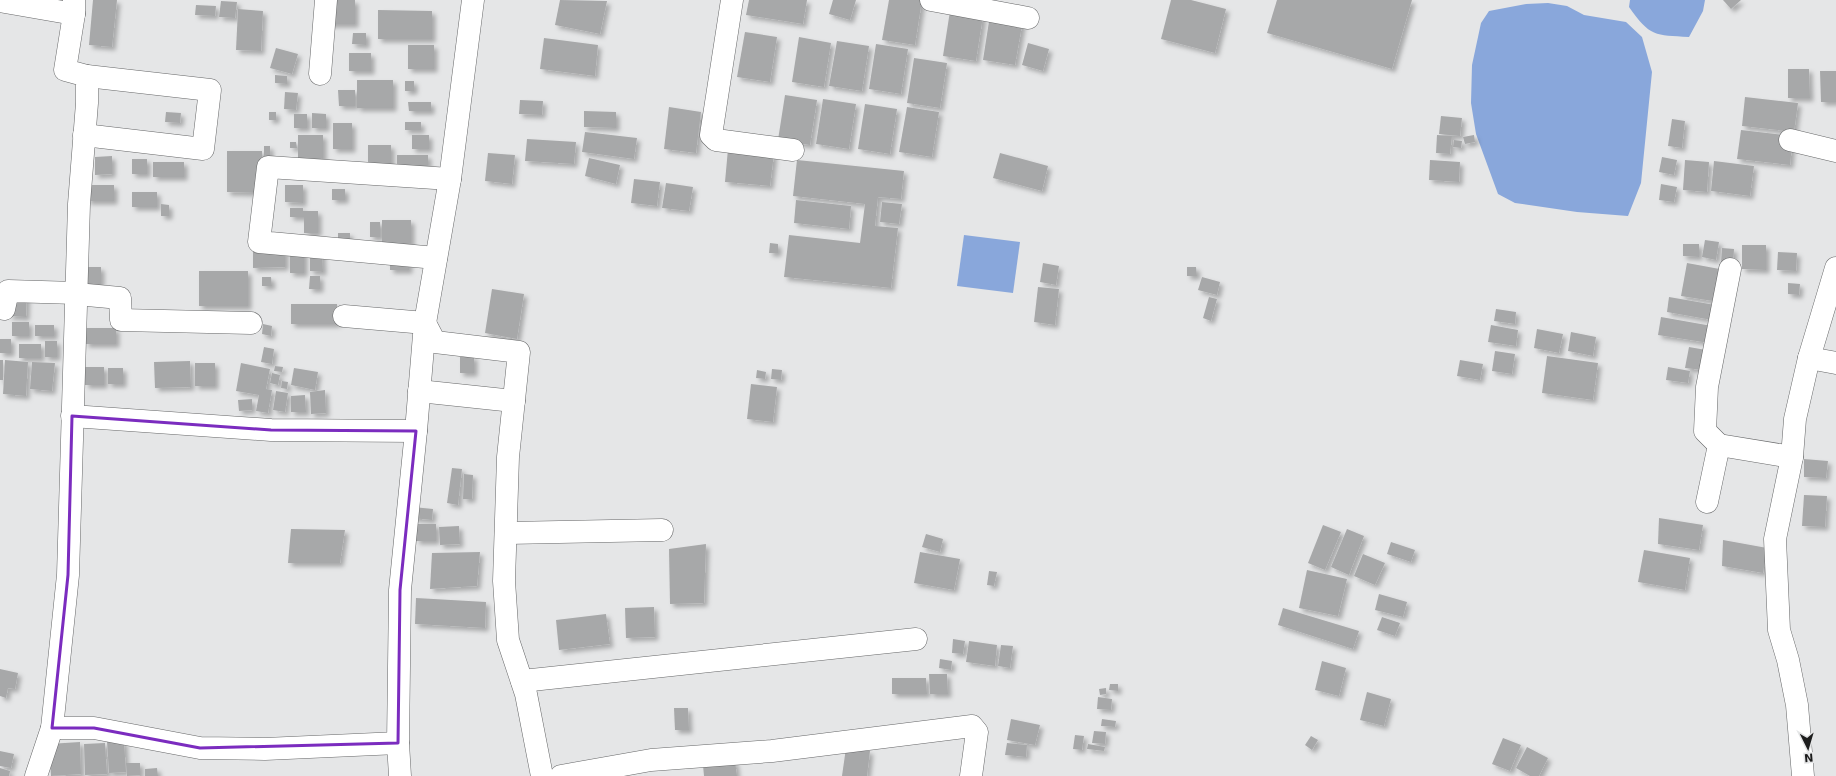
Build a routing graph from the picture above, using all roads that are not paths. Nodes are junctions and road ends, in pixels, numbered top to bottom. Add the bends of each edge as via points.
1 (326, 0) edge
2 (473, 0) edge
3 (732, 0) edge
4 (931, 0) edge
5 (0, 1) edge
6 (74, 7) edge
7 (1028, 18) dead end
8 (320, 74) dead end
9 (87, 76) junction
10 (84, 135) junction
11 (1790, 140) dead end
12 (793, 150) dead end
13 (1836, 151) edge
14 (450, 179) junction
15 (436, 258) junction
16 (1836, 268) edge
17 (1730, 269) dead end
18 (76, 294) junction
19 (0, 307) edge
20 (344, 316) dead end
21 (251, 323) dead end
22 (425, 323) junction
23 (1809, 358) junction
24 (1836, 363) edge
25 (419, 391) junction
26 (514, 402) junction
27 (72, 416) junction
28 (416, 431) junction
29 (1719, 445) junction
30 (1792, 457) junction
31 (1707, 502) dead end
32 (662, 530) dead end
33 (506, 533) junction
34 (916, 639) dead end
35 (522, 681) junction
36 (52, 728) junction
37 (398, 743) junction
38 (36, 776) edge
39 (400, 776) edge
40 (542, 776) edge
41 (561, 776) edge
42 (970, 776) edge
43 (1803, 776) edge

1 - 8 street
2 - 14 street
3 - 12 street via 711,135 716,140
4 - 7 street
5 - 6 street
6 - 9 street via 65,70
9 - 10 street
9 - 10 street via 210,90 203,149
10 - 18 street
11 - 13 street
14 - 15 street
14 - 15 street via 268,166 259,242
15 - 22 street
16 - 23 street
17 - 29 street via 1707,387 1705,431
18 - 19 street via 8,291 4,309
18 - 21 street via 120,298 120,320
18 - 27 street
20 - 22 street
22 - 25 street
22 - 26 street via 435,342 518,352
23 - 24 street
23 - 30 street via 1795,419
25 - 26 street
25 - 28 street
26 - 33 street via 508,457
27 - 28 street via 271,430
27 - 36 street via 68,575
28 - 37 street via 400,590
29 - 30 street
29 - 31 street
30 - 43 street via 1774,540 1779,630 1797,705
32 - 33 street
33 - 35 street via 504,581 508,640
34 - 35 street
35 - 40 street
36 - 37 street via 94,728 200,748 265,749
36 - 38 street
37 - 39 street
41 - 42 street via 651,760 772,751 972,726 977,732

